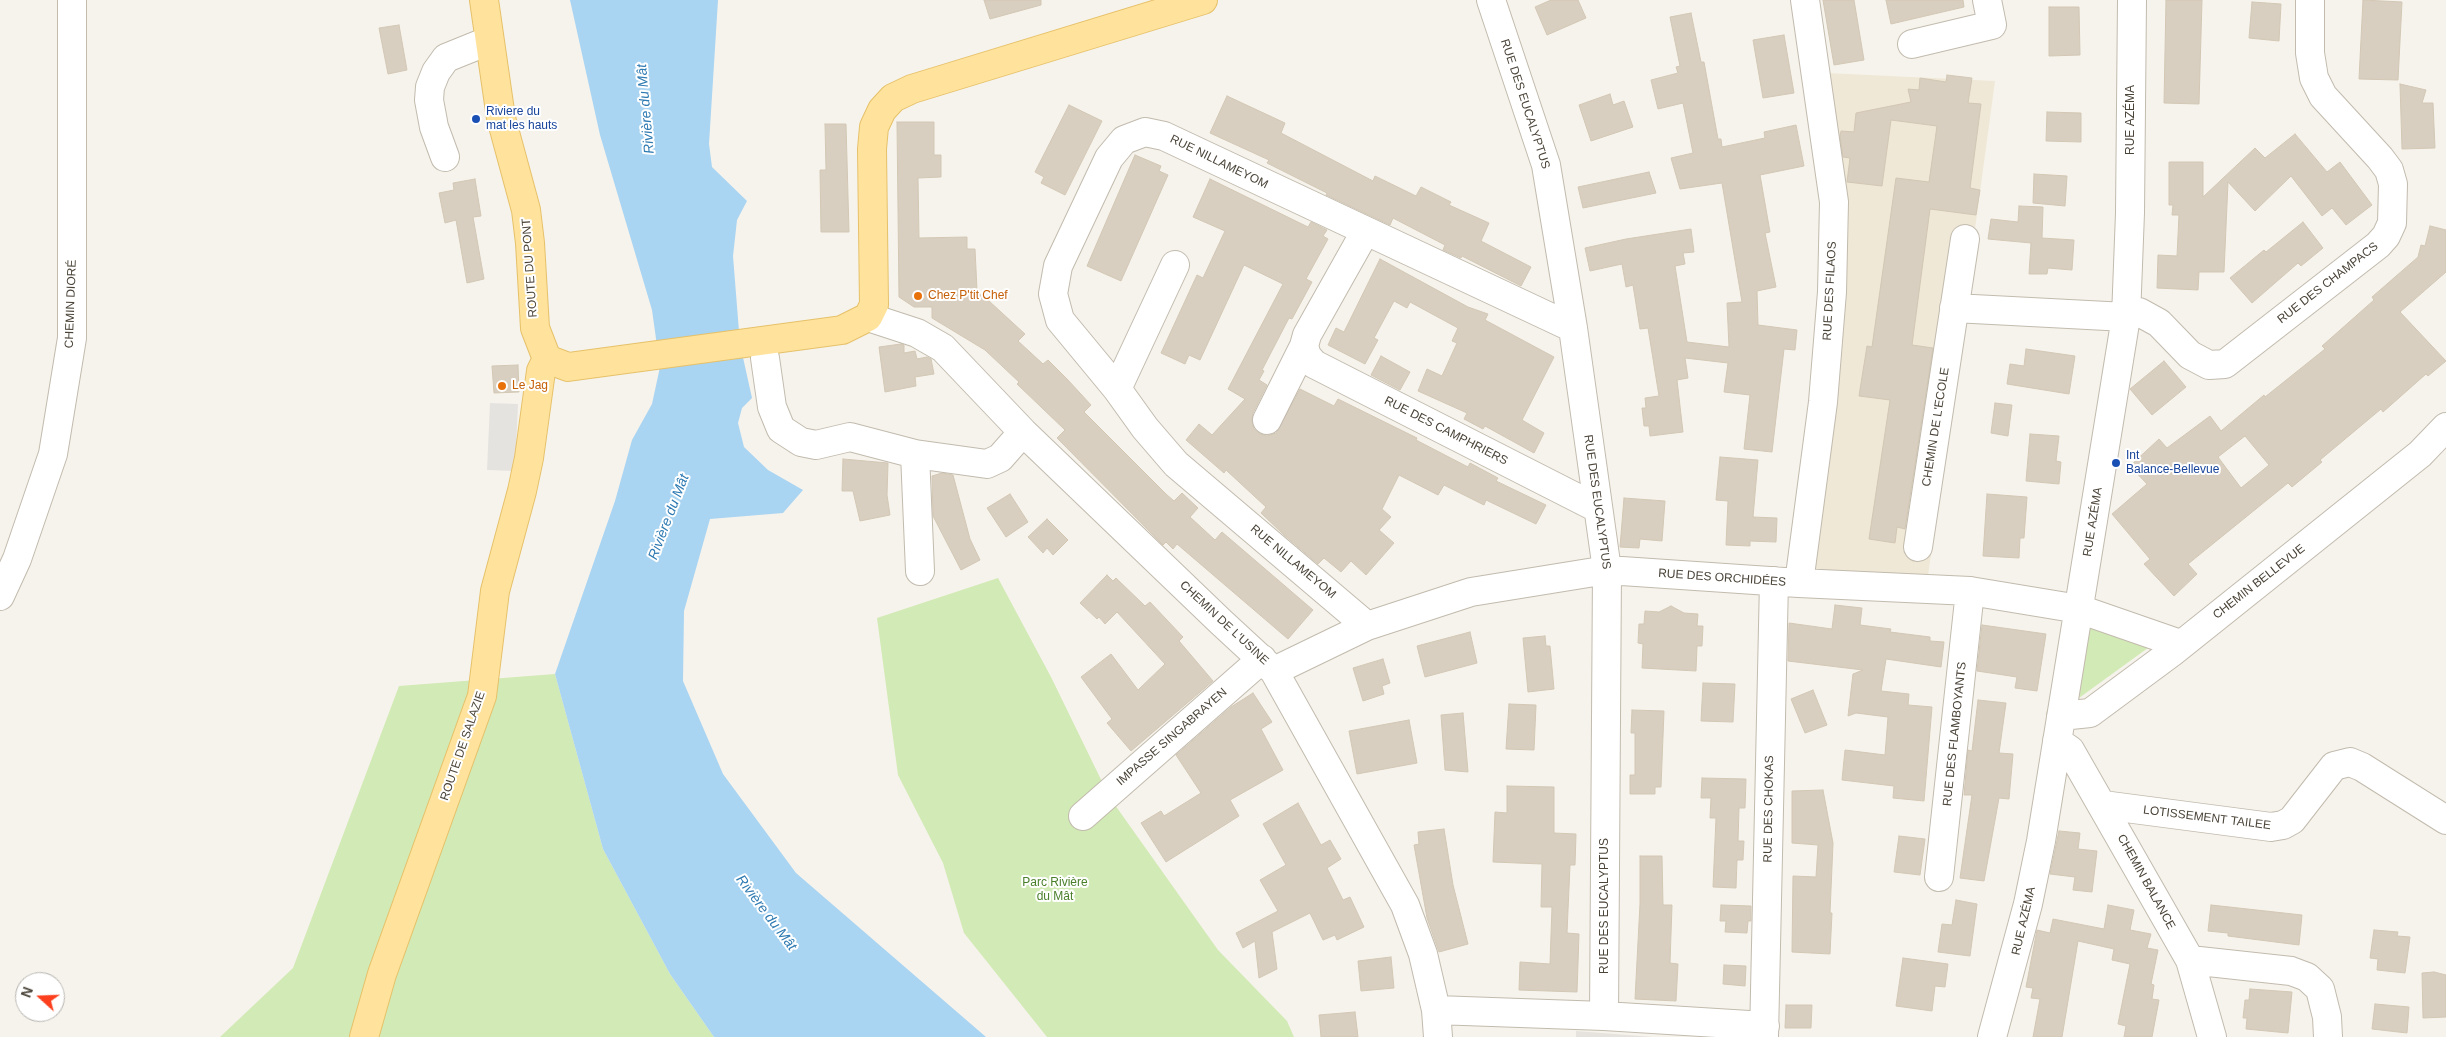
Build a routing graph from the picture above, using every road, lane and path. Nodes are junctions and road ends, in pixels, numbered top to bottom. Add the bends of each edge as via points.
1 (72, 0) edge
2 (484, 0) edge
3 (1203, 0) edge
4 (1491, 0) edge
5 (1805, 0) edge
6 (1987, 0) edge
7 (2132, 0) edge
8 (2310, 0) edge
9 (488, 41) junction
10 (1912, 44) dead end
11 (445, 157) dead end
12 (1365, 232) junction
13 (1965, 239) dead end
14 (1175, 266) dead end
15 (1954, 308) junction
16 (868, 317) junction
17 (2126, 317) junction
18 (1573, 328) junction
19 (1304, 346) junction
20 (765, 358) dead end
21 (558, 363) junction
22 (1117, 389) junction
23 (1267, 420) dead end
24 (2446, 427) edge
25 (1023, 432) junction
26 (915, 454) junction
27 (1597, 508) junction
28 (1918, 547) dead end
29 (1607, 570) junction
30 (920, 571) dead end
31 (1787, 582) junction
32 (1970, 591) junction
33 (0, 596) edge
34 (2079, 610) junction
35 (1367, 626) junction
36 (2180, 644) junction
37 (1268, 665) junction
38 (2059, 728) junction
39 (2103, 805) junction
40 (1083, 816) dead end
41 (2446, 820) edge
42 (1939, 877) dead end
43 (2190, 960) junction
44 (1436, 1010) junction
45 (1604, 1016) junction
46 (1764, 1031) edge
47 (364, 1037) edge
48 (1438, 1037) edge
49 (1992, 1037) edge
50 (2212, 1037) edge
51 (2328, 1037) edge

1 - 33 street, CHEMIN DIORÉ via 72,338 52,454 17,559
2 - 9 main road, ROUTE DU PONT
3 - 16 main road via 912,89 893,98 874,126 874,305
4 - 18 street, RUE DES EUCALYPTUS via 1546,165
5 - 31 street, RUE DES FILAOS via 1834,202 1832,292 1823,402
6 - 10 street via 1992,25
7 - 17 street, RUE AZÉMA
8 - 17 street, RUE DES CHAMPACS via 2310,53 2314,78 2323,96 2389,170 2393,184 2392,223 2386,236 2225,364 2209,365 2190,355 2159,323 2139,312
9 - 11 street via 446,58 430,87 434,127
9 - 21 main road, ROUTE DU PONT via 501,118 526,210 535,328
12 - 18 street, RUE NILLAMEYOM
12 - 19 street via 1307,335
12 - 22 street, RUE NILLAMEYOM via 1164,136 1144,132 1124,140 1109,158 1058,266 1053,294 1060,320
13 - 15 street, CHEMIN DE L'ECOLE
14 - 22 street
15 - 17 street
15 - 28 street, CHEMIN DE L'ECOLE
16 - 21 main road via 842,330 817,334
16 - 25 street, CHEMIN DE L'USINE via 917,333 943,348
17 - 34 street, RUE AZÉMA
18 - 27 street, RUE DES EUCALYPTUS
19 - 23 street
19 - 27 street, RUE DES CAMPHRIERS via 1314,364
20 - 26 street via 772,407 781,429 801,442 816,445 850,437
21 - 47 main road, ROUTE DE SALAZIE via 541,372 522,492 495,592 482,696 382,974
22 - 35 street, RUE NILLAMEYOM via 1176,464
24 - 36 street, CHEMIN BELLEVUE via 2420,454
25 - 26 street via 1000,458 986,464
25 - 37 street, CHEMIN DE L'USINE
26 - 30 street
27 - 29 street, RUE DES EUCALYPTUS
29 - 31 street, RUE DES ORCHIDÉES
29 - 35 street, RUE DES ORCHIDÉES via 1471,592
29 - 45 street, RUE DES EUCALYPTUS
31 - 32 street, RUE DES ORCHIDÉES
31 - 46 street, RUE DES CHOKAS
32 - 34 street, RUE DES ORCHIDÉES
32 - 42 street, RUE DES FLAMBOYANTS
34 - 36 street, RUE DES ORCHIDÉES
34 - 38 street, RUE AZÉMA
35 - 37 street, RUE DES ORCHIDÉES
36 - 38 street, CHEMIN BELLEVUE via 2090,713
37 - 40 street, IMPASSE SINGABRAYEN
37 - 44 street, CHEMIN DE L'USINE via 1405,905 1423,954
38 - 39 street, CHEMIN BALANCE
38 - 49 street, RUE AZÉMA via 2028,904
39 - 41 street, LOTISSEMENT TAILEE via 2271,827 2283,825 2292,820 2334,766 2350,762
39 - 43 street, CHEMIN BALANCE
43 - 50 street, CHEMIN BALANCE
43 - 51 street via 2291,971 2307,977 2320,989
44 - 45 street
44 - 48 street, CHEMIN DE L'USINE
45 - 46 street

